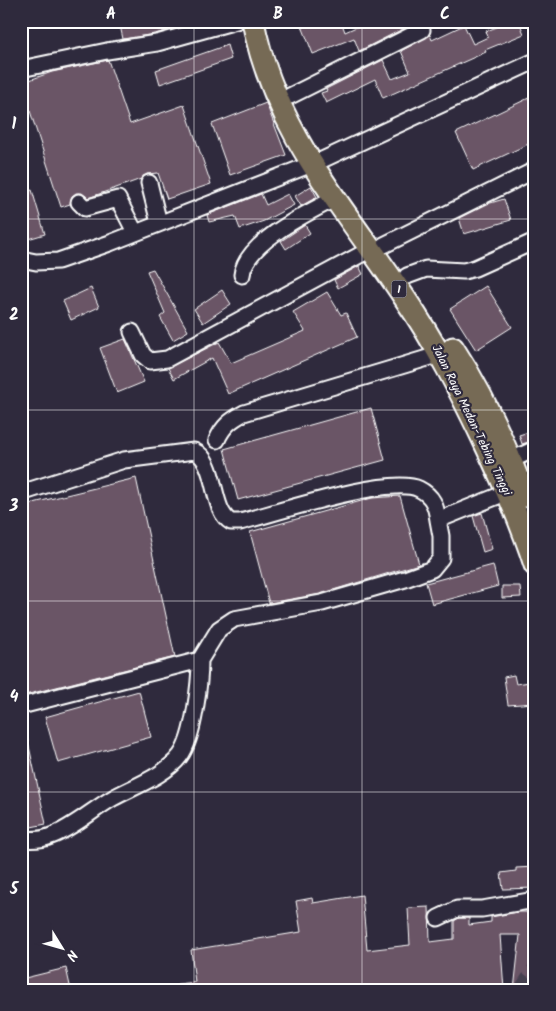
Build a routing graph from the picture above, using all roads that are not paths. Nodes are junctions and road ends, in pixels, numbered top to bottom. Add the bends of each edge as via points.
1 (236, 21) edge
2 (253, 21) edge
3 (265, 21) edge
4 (422, 30) dead end
5 (535, 61) edge
6 (21, 69) edge
7 (290, 96) junction
8 (316, 162) junction
9 (535, 170) edge
10 (149, 183) dead end
11 (334, 199) junction
12 (79, 202) dead end
13 (158, 223) junction
14 (135, 232) junction
15 (535, 241) edge
16 (378, 247) junction
17 (21, 259) edge
18 (242, 275) dead end
19 (407, 276) junction
20 (132, 332) dead end
21 (441, 354) junction
22 (217, 440) dead end
23 (535, 449) edge
24 (511, 460) junction
25 (521, 484) edge
26 (21, 493) edge
27 (533, 518) edge
28 (438, 520) junction
29 (535, 565) edge
30 (200, 660) junction
31 (21, 706) edge
32 (21, 839) edge
33 (535, 900) edge
34 (438, 918) dead end

1 - 6 street via 157,43
2 - 8 highway, Jalan Raya Medan-Tebing Tinggi / 1 via 278,105
3 - 7 highway, Jalan Raya Medan-Tebing Tinggi / 1 via 274,56
4 - 7 street
5 - 8 street
7 - 8 highway, Jalan Raya Medan-Tebing Tinggi / 1
8 - 11 highway, Jalan Raya Medan-Tebing Tinggi / 1
8 - 13 street
8 - 16 highway, Jalan Raya Medan-Tebing Tinggi / 1 via 339,185
9 - 16 street
10 - 13 street
11 - 16 highway, Jalan Raya Medan-Tebing Tinggi / 1
11 - 18 street via 294,220 265,242 247,260
12 - 14 street via 85,208 118,199
13 - 14 street
14 - 17 street via 58,261
15 - 19 street via 475,268 464,271 426,269
16 - 19 highway, Jalan Raya Medan-Tebing Tinggi / 1
16 - 20 street via 167,360 150,361 143,355
16 - 21 highway, Jalan Raya Medan-Tebing Tinggi / 1
19 - 24 highway, Jalan Raya Medan-Tebing Tinggi / 1 via 485,403
21 - 22 street via 244,412 222,429
21 - 25 highway, Jalan Raya Medan-Tebing Tinggi / 1
23 - 24 street
24 - 25 highway, Jalan Raya Medan-Tebing Tinggi / 1
25 - 27 highway, Jalan Raya Medan-Tebing Tinggi / 1
25 - 28 street
25 - 29 highway, Jalan Raya Medan-Tebing Tinggi / 1 via 522,524
26 - 28 street via 124,460 194,451 204,458 223,514 231,522 356,491 404,485 418,489 435,503
28 - 30 street via 441,558 432,569 322,603 234,619 219,629
30 - 31 street
30 - 32 street via 194,714 180,756 148,781 113,798 52,836
33 - 34 street via 457,909

